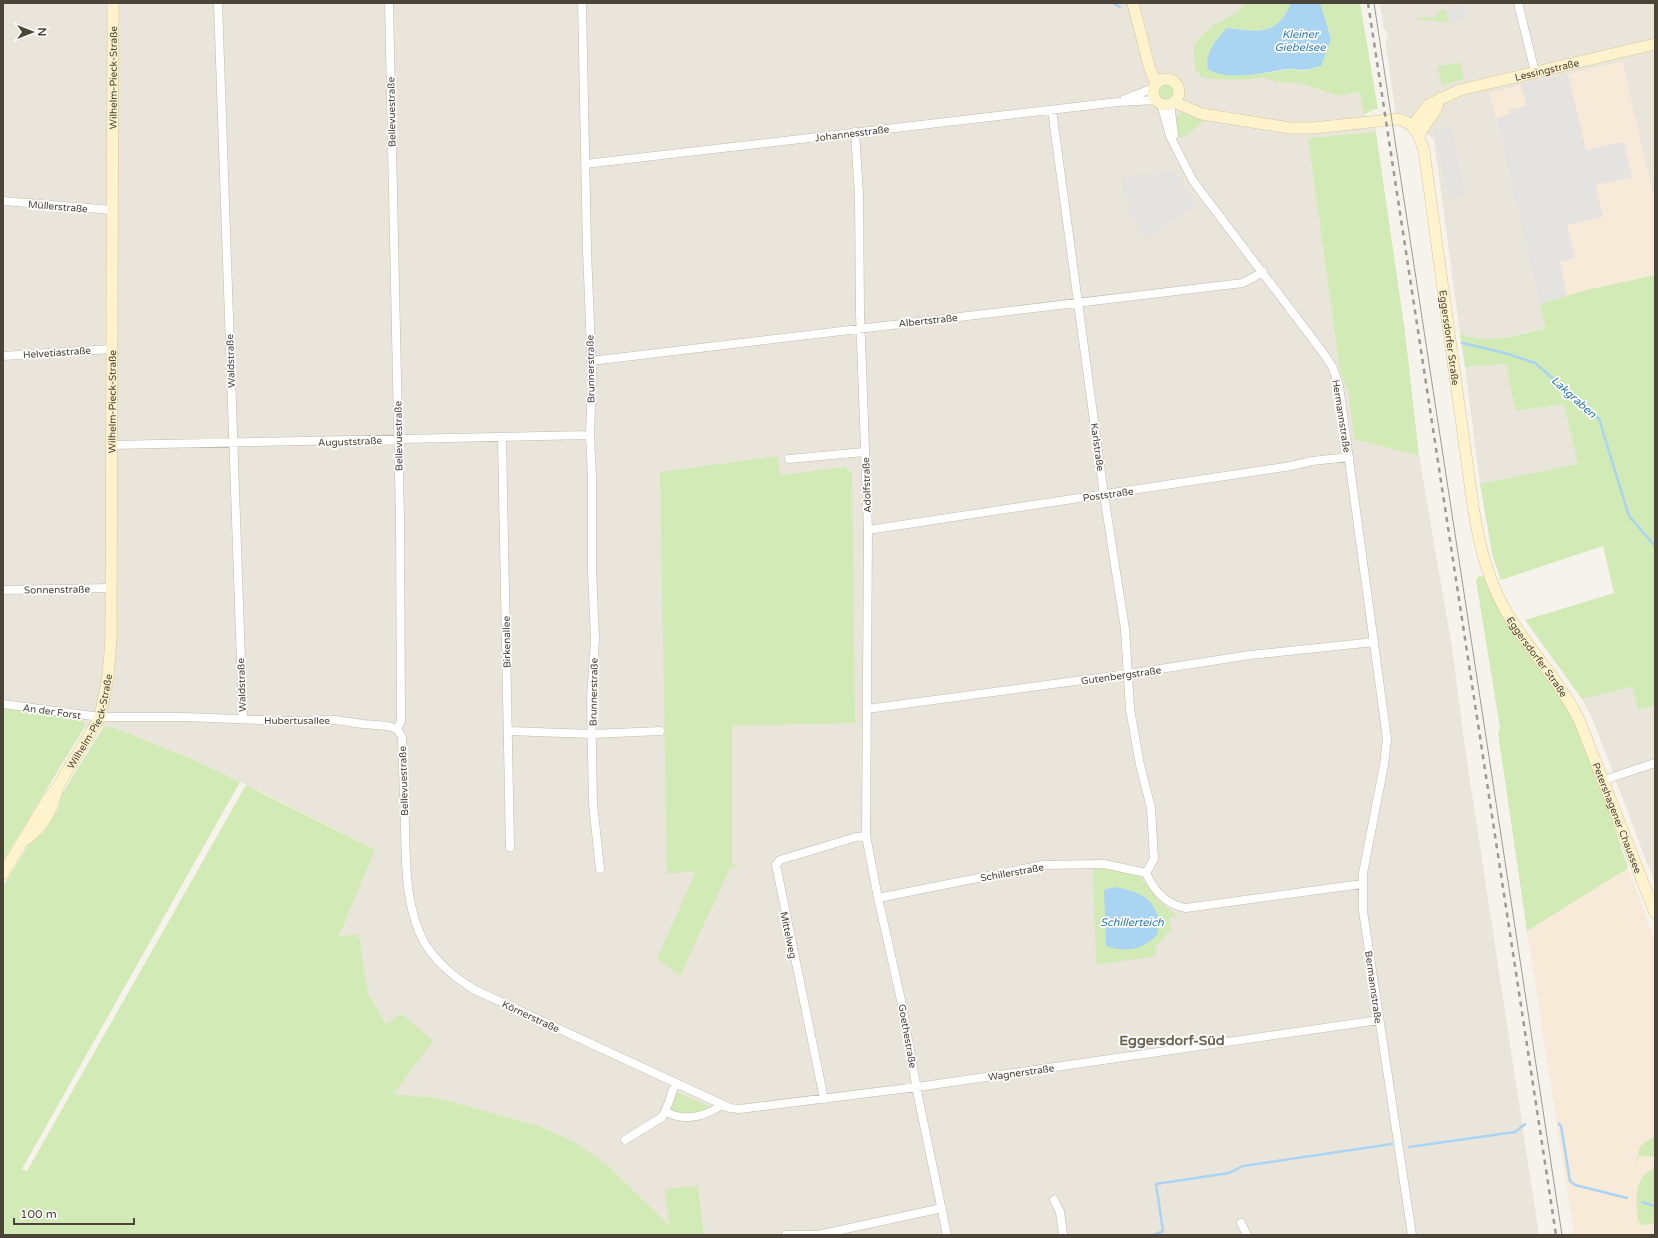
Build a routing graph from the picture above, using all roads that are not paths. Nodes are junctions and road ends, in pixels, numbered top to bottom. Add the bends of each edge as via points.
1 (113, 3) edge
2 (218, 3) edge
3 (389, 3) edge
4 (582, 3) edge
5 (1133, 3) edge
6 (1518, 3) edge
7 (1655, 44) edge
8 (1146, 51) junction
9 (1535, 72) junction
10 (1168, 79) junction
11 (1155, 86) junction
12 (1168, 101) junction
13 (1118, 102) junction
14 (1052, 110) junction
15 (1416, 130) junction
16 (855, 132) junction
17 (585, 164) junction
18 (3, 201) edge
19 (112, 210) junction
20 (1263, 272) junction
21 (1078, 304) junction
22 (861, 328) junction
23 (111, 349) junction
24 (3, 356) edge
25 (591, 361) junction
26 (590, 435) junction
27 (502, 438) junction
28 (398, 440) junction
29 (232, 443) junction
30 (111, 445) junction
31 (864, 452) junction
32 (1349, 458) junction
33 (789, 459) dead end
34 (1104, 495) junction
35 (868, 530) junction
36 (110, 588) junction
37 (3, 590) edge
38 (1374, 642) junction
39 (1128, 674) junction
40 (3, 704) edge
41 (867, 709) junction
42 (100, 718) junction
43 (242, 720) junction
44 (1580, 722) joint
45 (397, 729) junction
46 (508, 731) junction
47 (660, 731) dead end
48 (592, 734) junction
49 (1387, 739) joint
50 (1655, 763) edge
51 (1604, 780) junction
52 (867, 837) junction
53 (510, 847) dead end
54 (406, 866) joint
55 (600, 869) dead end
56 (1146, 873) junction
57 (3, 874) edge
58 (1362, 884) junction
59 (878, 898) junction
60 (1655, 913) edge
61 (1379, 1020) junction
62 (676, 1083) junction
63 (917, 1087) junction
64 (824, 1099) junction
65 (722, 1105) junction
66 (666, 1112) junction
67 (625, 1140) dead end
68 (1054, 1200) dead end
69 (942, 1208) junction
70 (1241, 1223) dead end
71 (786, 1235) edge
72 (817, 1235) edge
73 (947, 1235) edge
74 (1063, 1235) edge
75 (1247, 1235) edge
76 (1412, 1235) edge

1 - 19 street, Wilhelm-Pieck-Straße
2 - 29 street, Waldstraße
3 - 28 street, Bellevuestraße
4 - 17 street, Brunnerstraße
5 - 8 street
6 - 9 street
7 - 9 street, Lessingstraße
8 - 10 street via 1159,73
8 - 11 street
9 - 15 street, Lessingstraße via 1460,90 1440,98 1435,111
10 - 11 street via 1163,79
10 - 12 street via 1176,84
11 - 12 street
11 - 13 street, Johannesstraße
12 - 13 street, Johannesstraße
12 - 15 street via 1202,114 1290,128 1313,128 1392,119 1401,120
12 - 20 street, Hermannstraße via 1167,127 1180,157 1193,180
13 - 14 street, Johannesstraße
14 - 16 street, Johannesstraße
14 - 21 street, Karlstraße
15 - 44 street, Eggersdorfer Straße via 1424,151 1473,506 1484,563 1507,612 1564,694
16 - 17 street, Johannesstraße
16 - 22 street, Adolfstraße via 859,194
17 - 25 street, Brunnerstraße
18 - 19 street, Müllerstraße
19 - 23 street, Wilhelm-Pieck-Straße
20 - 21 street, Albertstraße via 1243,283
20 - 32 street, Hermannstraße via 1333,368 1339,386
21 - 22 street, Albertstraße
21 - 34 street, Karlstraße
22 - 25 street, Albertstraße
22 - 31 street, Adolfstraße
23 - 24 street, Helvetiastraße
23 - 30 street, Wilhelm-Pieck-Straße
25 - 26 street, Brunnerstraße
26 - 27 street, Auguststraße
26 - 48 street, Brunnerstraße via 595,632 591,699
27 - 28 street, Auguststraße
27 - 46 street, Birkenallee
28 - 29 street, Auguststraße
28 - 45 street, Bellevuestraße via 401,721
29 - 30 street, Auguststraße
29 - 43 street, Waldstraße
30 - 36 street, Wilhelm-Pieck-Straße
31 - 33 street
31 - 35 street, Adolfstraße
32 - 34 street, Poststraße via 1312,461
32 - 38 street, Hermannstraße
34 - 35 street, Poststraße
34 - 39 street, Karlstraße via 1125,629
35 - 41 street, Adolfstraße
36 - 37 street, Sonnenstraße
36 - 42 street, Wilhelm-Pieck-Straße via 110,657
38 - 39 street, Gutenbergstraße via 1250,655
38 - 49 street, Hermannstraße
39 - 41 street, Gutenbergstraße
39 - 56 street, Karlstraße via 1130,709 1151,808 1154,859
40 - 42 street, An der Forst
41 - 52 street, Adolfstraße
42 - 43 street, Hubertusallee via 184,717
42 - 57 street, Wilhelm-Pieck-Straße
43 - 45 street, Hubertusallee via 335,720
44 - 51 street, Petershagener Chaussee
45 - 54 street, Bellevuestraße via 402,737
46 - 48 street, Brunnerstraße
46 - 53 street, Birkenallee
47 - 48 street, Brunnerstraße
48 - 55 street, Brunnerstraße via 593,804
49 - 58 street, Bermannstraße
50 - 51 street
51 - 60 street, Petershagener Chaussee
52 - 59 street, Goethestraße
52 - 64 street, Mittelweg via 856,837 780,860 776,865
54 - 62 street, Körnerstraße via 410,901 419,930 434,956 459,980 475,990
56 - 58 street via 1162,897 1173,905 1186,908
56 - 59 street, Schillerstraße via 1104,864 1043,865
58 - 61 street, Bermannstraße via 1363,911
59 - 63 street, Goethestraße via 902,1000
61 - 63 street, Wagnerstraße
61 - 76 street, Bermannstraße
62 - 65 street, Körnerstraße
62 - 66 street via 668,1100
63 - 64 street, Wagnerstraße
63 - 69 street, Goethestraße
64 - 65 street, Wagnerstraße via 739,1109
65 - 66 street via 696,1117 676,1117
66 - 67 street
68 - 74 street via 1060,1212
69 - 72 street
69 - 73 street, Goethestraße
70 - 75 street
71 - 72 street

